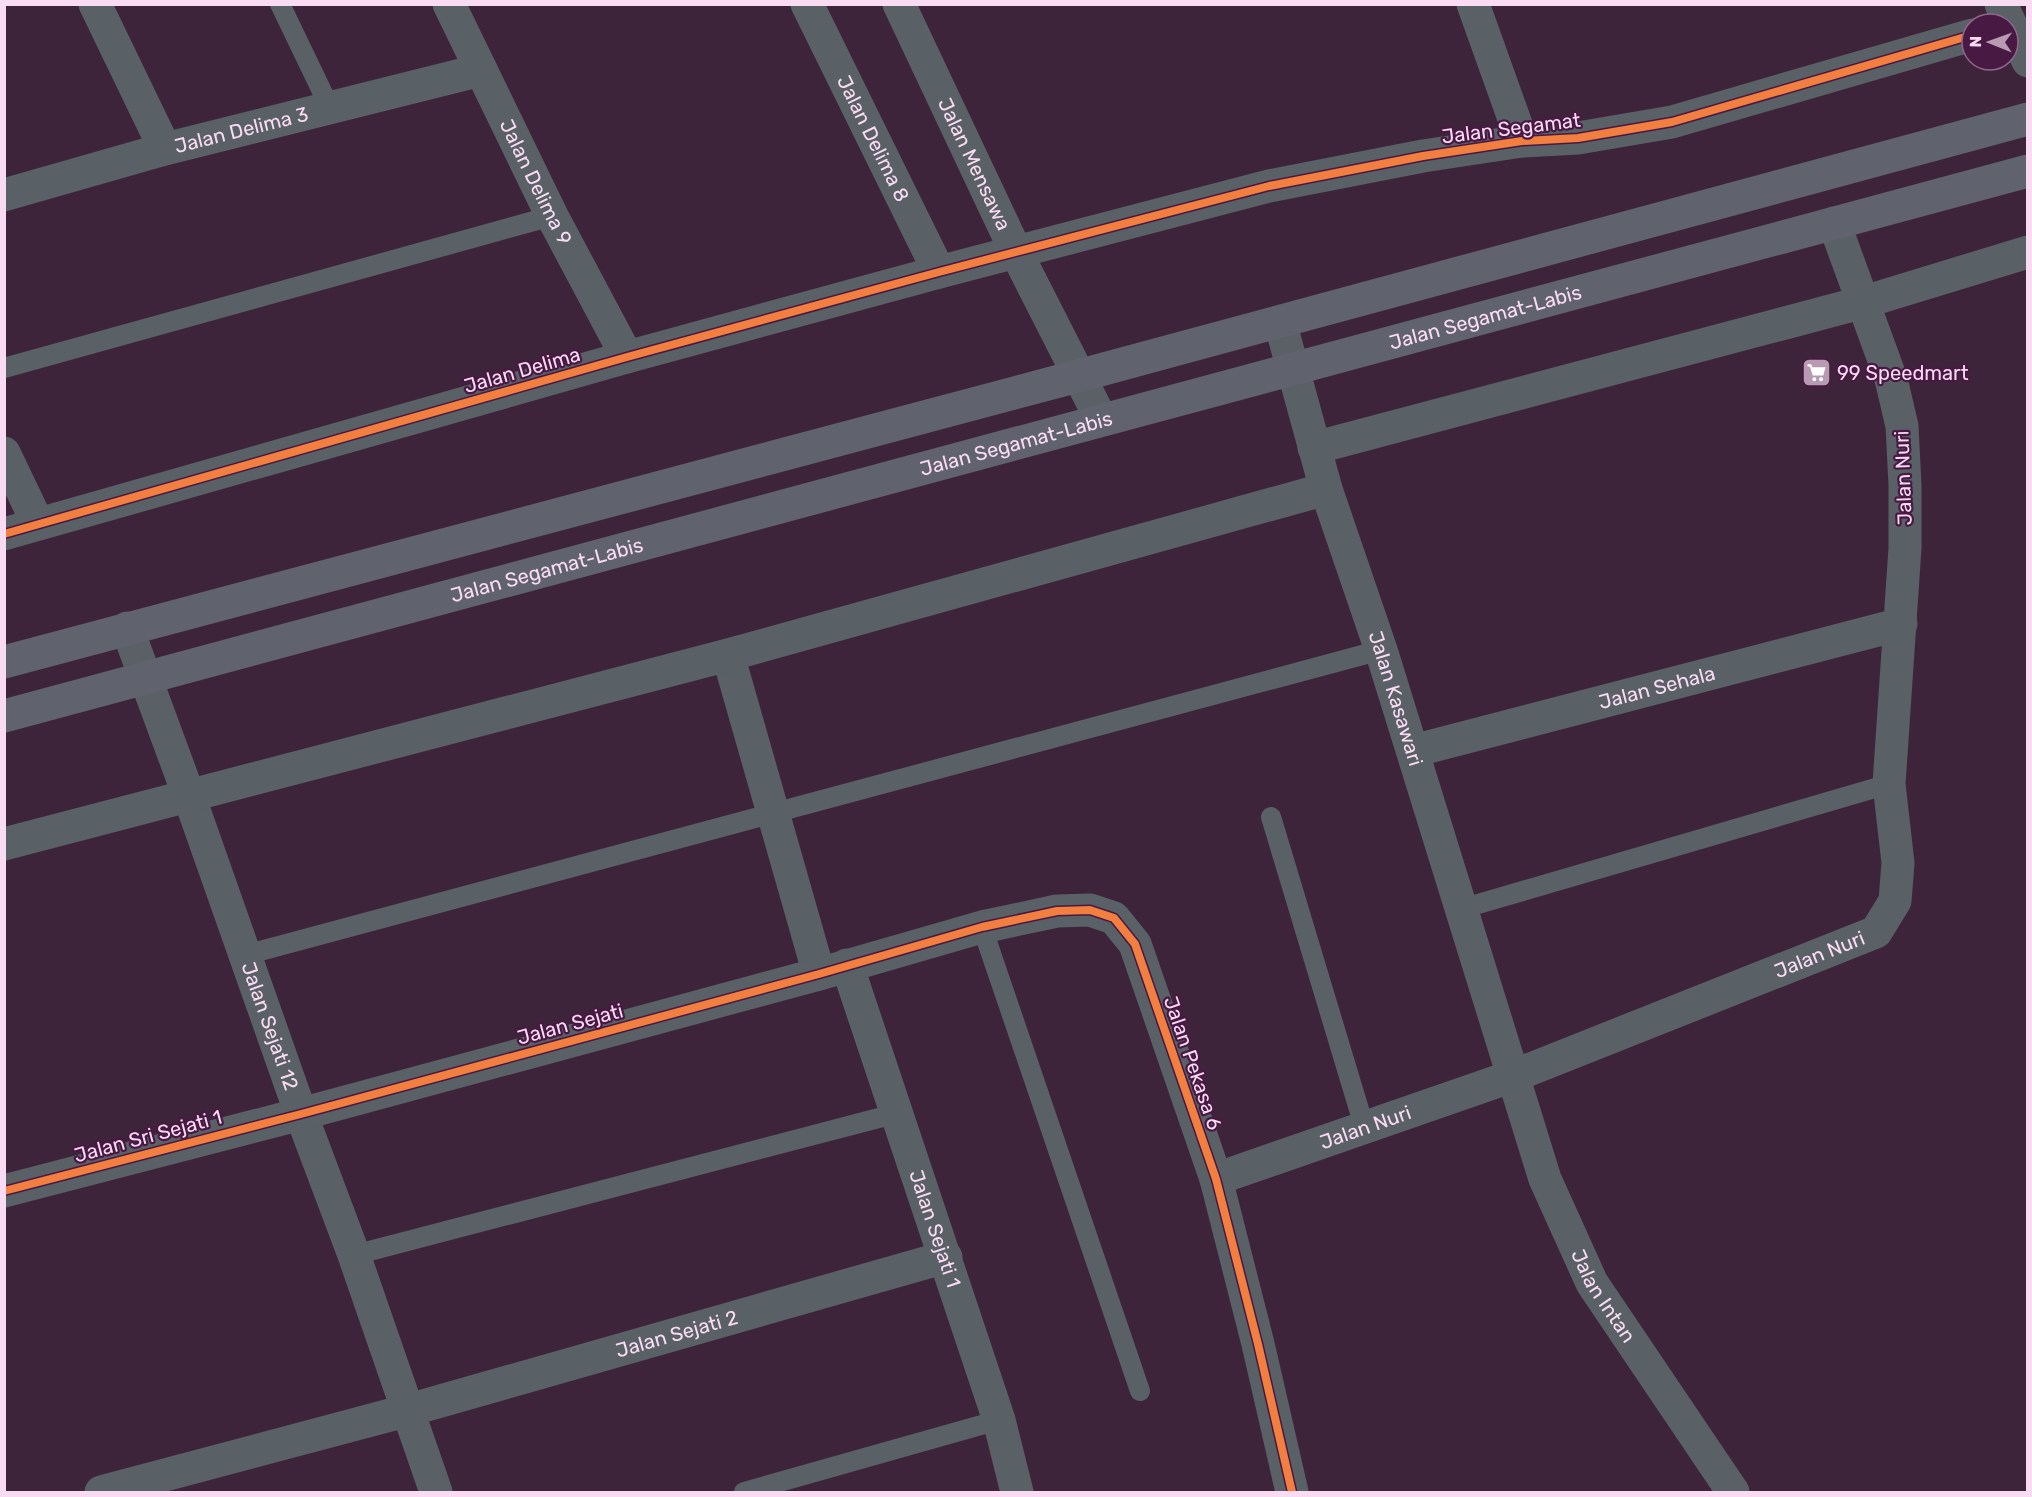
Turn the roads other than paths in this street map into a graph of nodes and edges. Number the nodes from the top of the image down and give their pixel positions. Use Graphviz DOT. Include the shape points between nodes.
graph roads {
  1 [pos="95,4"];
  2 [pos="280,4"];
  3 [pos="449,4"];
  4 [pos="807,4"];
  5 [pos="899,4"];
  6 [pos="1473,4"];
  7 [pos="1960,38"];
  8 [pos="2020,40"];
  9 [pos="2028,61"];
  10 [pos="481,70"];
  11 [pos="330,108"];
  12 [pos="2028,119"];
  13 [pos="1522,141"];
  14 [pos="165,149"];
  15 [pos="2028,171"];
  16 [pos="4,195"];
  17 [pos="552,216"];
  18 [pos="1834,223"];
  19 [pos="1016,252"];
  20 [pos="2028,252"];
  21 [pos="939,272"];
  22 [pos="1864,302"];
  23 [pos="1280,322"];
  24 [pos="627,357"];
  25 [pos="4,368"];
  26 [pos="1293,368"];
  27 [pos="1078,376"];
  28 [pos="1101,419"];
  29 [pos="1314,448"];
  30 [pos="4,453"];
  31 [pos="1326,489"];
  32 [pos="38,524"];
  33 [pos="4,534"];
  34 [pos="1901,624"];
  35 [pos="127,628"];
  36 [pos="1381,650"];
  37 [pos="728,655"];
  38 [pos="4,662"];
  39 [pos="144,678"];
  40 [pos="4,716"];
  41 [pos="1413,751"];
  42 [pos="1889,784"];
  43 [pos="189,796"];
  44 [pos="774,814"];
  45 [pos="1271,817"];
  46 [pos="4,844"];
  47 [pos="1461,909"];
  48 [pos="982,927"];
  49 [pos="245,955"];
  50 [pos="833,969"];
  51 [pos="1513,1076"];
  52 [pos="898,1113"];
  53 [pos="301,1114"];
  54 [pos="1364,1126"];
  55 [pos="1216,1179"];
  56 [pos="4,1191"];
  57 [pos="354,1255"];
  58 [pos="946,1257"];
  59 [pos="1140,1391"];
  60 [pos="409,1410"];
  61 [pos="999,1420"];
  62 [pos="101,1492"];
  63 [pos="436,1492"];
  64 [pos="744,1492"];
  65 [pos="1017,1492"];
  66 [pos="1292,1492"];
  67 [pos="1733,1492"];
  1 -- 14 [label="street"];
  2 -- 11 [label="lane"];
  3 -- 10 [label="street, Jalan Delima 9"];
  4 -- 21 [label="street, Jalan Delima 8"];
  5 -- 19 [label="street, Jalan Mensawa"];
  6 -- 13 [label="street"];
  7 -- 13 [label="street, Jalan Segamat" via="1672,122 1578,138"];
  8 -- 9 [label="street"];
  10 -- 11 [label="street, Jalan Delima 3"];
  10 -- 17 [label="street, Jalan Delima 9"];
  11 -- 14 [label="street, Jalan Delima 3"];
  12 -- 23 [label="highway"];
  13 -- 19 [label="street, Jalan Segamat" via="1269,186"];
  14 -- 16 [label="street, Jalan Delima 3"];
  15 -- 18 [label="highway, Jalan Segamat-Labis"];
  17 -- 24 [label="street, Jalan Delima 9"];
  17 -- 25 [label="lane"];
  18 -- 22 [label="street, Jalan Nuri"];
  18 -- 26 [label="highway, Jalan Segamat-Labis"];
  19 -- 21 [label="street, Jalan Delima"];
  19 -- 27 [label="street, Jalan Mensawa"];
  20 -- 22 [label="street"];
  21 -- 24 [label="street, Jalan Delima"];
  22 -- 29 [label="street"];
  22 -- 34 [label="street, Jalan Nuri" via="1891,379 1902,426 1905,548"];
  23 -- 26 [label="street, Jalan Kasawari"];
  23 -- 27 [label="highway"];
  24 -- 32 [label="street, Jalan Delima"];
  26 -- 28 [label="highway, Jalan Segamat-Labis"];
  26 -- 29 [label="street, Jalan Kasawari"];
  27 -- 28 [label="street, Jalan Mensawa"];
  27 -- 35 [label="highway"];
  28 -- 39 [label="highway, Jalan Segamat-Labis"];
  29 -- 31 [label="street, Jalan Kasawari"];
  30 -- 32 [label="street"];
  31 -- 36 [label="street, Jalan Kasawari"];
  31 -- 37 [label="street"];
  32 -- 33 [label="street, Jalan Delima"];
  34 -- 41 [label="street, Jalan Sehala"];
  34 -- 42 [label="street, Jalan Nuri"];
  35 -- 38 [label="highway"];
  35 -- 39 [label="street, Jalan Sejati 12"];
  36 -- 41 [label="street, Jalan Kasawari"];
  36 -- 44 [label="lane"];
  37 -- 43 [label="street"];
  37 -- 44 [label="street, Jalan Sejati 1"];
  39 -- 40 [label="highway, Jalan Segamat-Labis"];
  39 -- 43 [label="street, Jalan Sejati 12"];
  41 -- 47 [label="street, Jalan Kasawari"];
  42 -- 47 [label="lane"];
  42 -- 51 [label="street, Jalan Nuri" via="1898,863 1895,901 1876,932"];
  43 -- 46 [label="street"];
  43 -- 49 [label="street, Jalan Sejati 12"];
  44 -- 49 [label="lane"];
  44 -- 50 [label="street, Jalan Sejati 1"];
  45 -- 54 [label="lane"];
  47 -- 51 [label="street, Jalan Kasawari"];
  48 -- 50 [label="street, Jalan Pekasa 6"];
  48 -- 55 [label="street, Jalan Pekasa 6" via="1057,911 1090,910 1114,918 1135,944"];
  48 -- 59 [label="lane"];
  49 -- 53 [label="street, Jalan Sejati 12"];
  50 -- 52 [label="street, Jalan Sejati 1"];
  50 -- 53 [label="street, Jalan Sejati"];
  51 -- 54 [label="street, Jalan Nuri"];
  51 -- 67 [label="street, Jalan Intan" via="1545,1179 1592,1283"];
  52 -- 57 [label="lane"];
  52 -- 58 [label="street, Jalan Sejati 1"];
  53 -- 56 [label="street, Jalan Sri Sejati 1"];
  53 -- 57 [label="street, Jalan Sejati 12"];
  54 -- 55 [label="street, Jalan Nuri"];
  55 -- 66 [label="street, Jalan Pekasa 6"];
  57 -- 60 [label="street, Jalan Sejati 12"];
  58 -- 60 [label="street, Jalan Sejati 2"];
  58 -- 61 [label="street, Jalan Sejati 1"];
  60 -- 62 [label="street, Jalan Sejati 2"];
  60 -- 63 [label="street, Jalan Sejati 12"];
  61 -- 64 [label="lane"];
  61 -- 65 [label="street, Jalan Sejati 1"];
}
